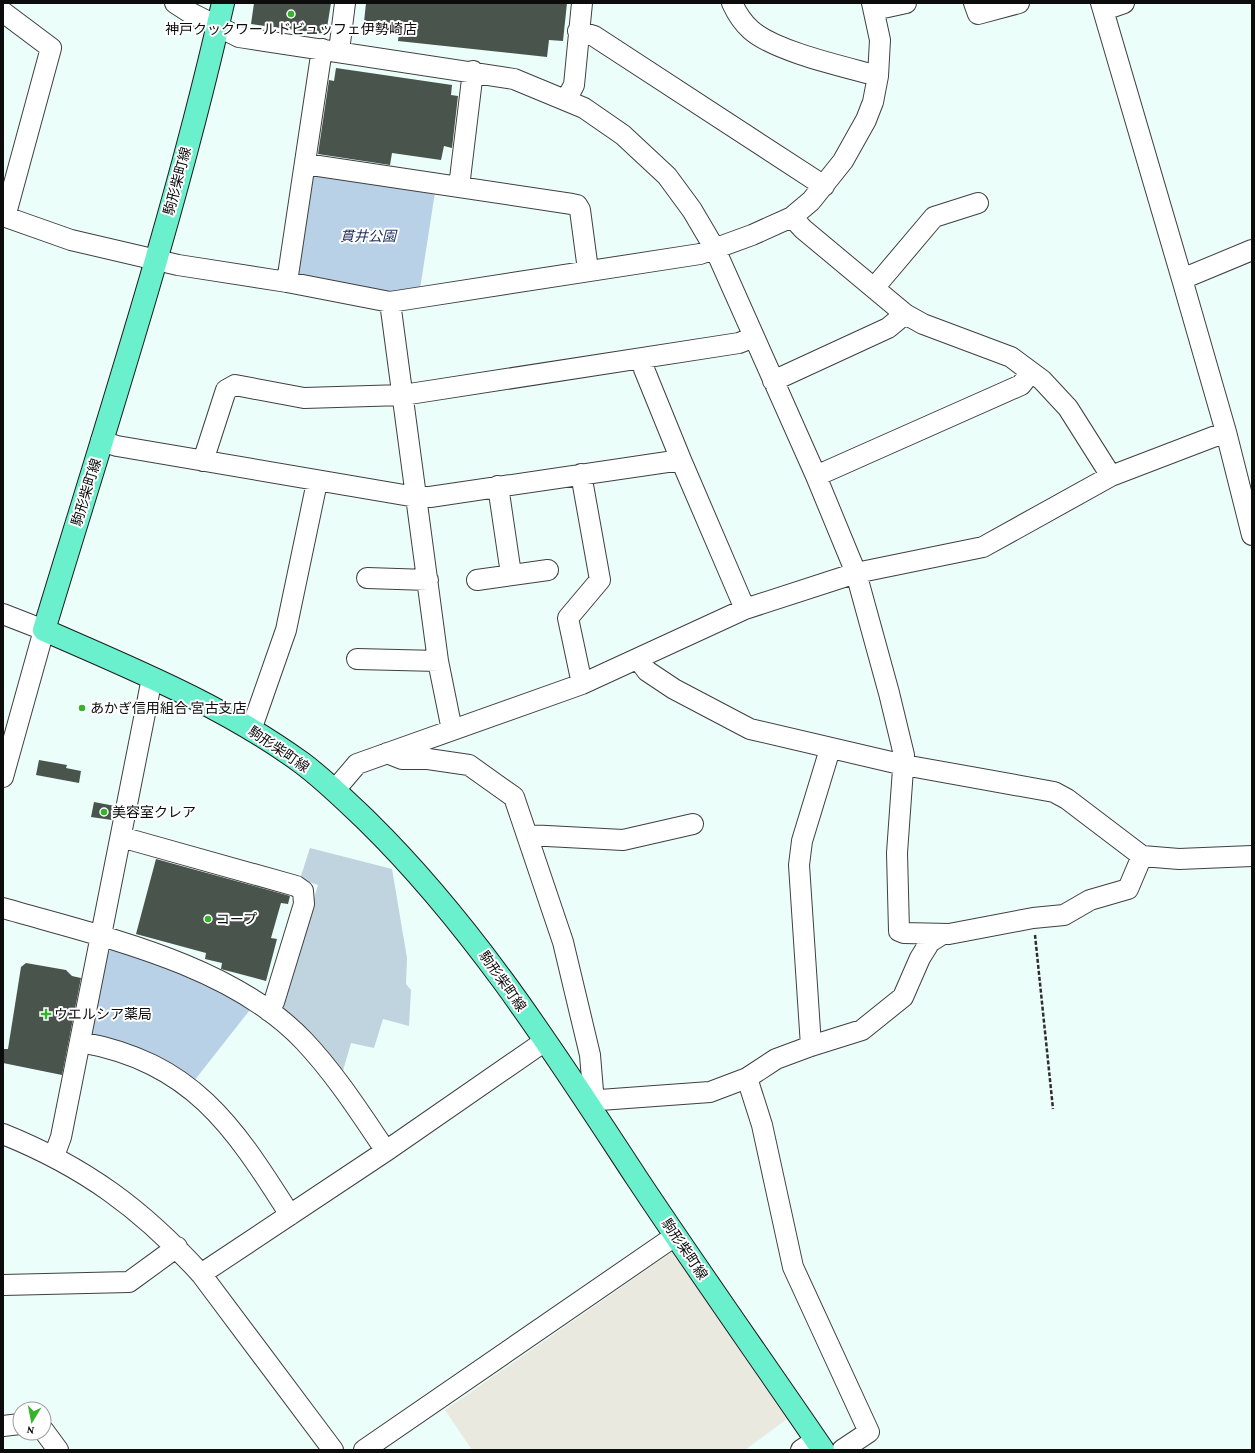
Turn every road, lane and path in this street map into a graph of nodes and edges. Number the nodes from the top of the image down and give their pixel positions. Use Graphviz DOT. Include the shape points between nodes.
graph roads {
  1 [pos="175,3"];
  2 [pos="223,3"];
  3 [pos="345,3"];
  4 [pos="582,3"];
  5 [pos="732,3"];
  6 [pos="906,3"];
  7 [pos="974,3"];
  8 [pos="1019,3"];
  9 [pos="1124,3"];
  10 [pos="1103,6"];
  11 [pos="873,7"];
  12 [pos="3,12"];
  13 [pos="218,26"];
  14 [pos="578,31"];
  15 [pos="330,50"];
  16 [pos="473,72"];
  17 [pos="878,76"];
  18 [pos="566,100"];
  19 [pos="305,164"];
  20 [pos="824,186"];
  21 [pos="459,187"];
  22 [pos="978,203"];
  23 [pos="4,216"];
  24 [pos="792,217"];
  25 [pos="715,249"];
  26 [pos="1252,250"];
  27 [pos="155,260"];
  28 [pos="588,270"];
  29 [pos="1182,279"];
  30 [pos="287,282"];
  31 [pos="874,288"];
  32 [pos="390,302"];
  33 [pos="905,314"];
  34 [pos="754,337"];
  35 [pos="642,359"];
  36 [pos="1031,372"];
  37 [pos="773,381"];
  38 [pos="403,395"];
  39 [pos="1226,432"];
  40 [pos="101,441"];
  41 [pos="681,460"];
  42 [pos="203,461"];
  43 [pos="581,474"];
  44 [pos="816,476"];
  45 [pos="1111,476"];
  46 [pos="317,482"];
  47 [pos="498,486"];
  48 [pos="416,497"];
  49 [pos="1252,534"];
  50 [pos="548,570"];
  51 [pos="512,574"];
  52 [pos="856,574"];
  53 [pos="367,578"];
  54 [pos="428,580"];
  55 [pos="477,580"];
  56 [pos="745,609"];
  57 [pos="3,614"];
  58 [pos="44,630"];
  59 [pos="357,659"];
  60 [pos="638,659"];
  61 [pos="438,661"];
  62 [pos="152,678"];
  63 [pos="582,684"];
  64 [pos="251,730"];
  65 [pos="452,730"];
  66 [pos="830,749"];
  67 [pos="386,753"];
  68 [pos="904,765"];
  69 [pos="3,777"];
  70 [pos="334,791"];
  71 [pos="693,824"];
  72 [pos="528,835"];
  73 [pos="121,837"];
  74 [pos="1142,856"];
  75 [pos="1252,856"];
  76 [pos="3,908"];
  77 [pos="1033,918"];
  78 [pos="941,936"];
  79 [pos="101,937"];
  80 [pos="269,1011"];
  81 [pos="545,1041"];
  82 [pos="80,1042"];
  83 [pos="811,1046"];
  84 [pos="747,1078"];
  85 [pos="586,1101"];
  86 [pos="1053,1109"];
  87 [pos="3,1134"];
  88 [pos="386,1151"];
  89 [pos="54,1156"];
  90 [pos="290,1214"];
  91 [pos="675,1236"];
  92 [pos="177,1247"];
  93 [pos="202,1274"];
  94 [pos="3,1285"];
  95 [pos="51,1441"];
  96 [pos="813,1447"];
  97 [pos="58,1450"];
  98 [pos="332,1450"];
  99 [pos="364,1450"];
  100 [pos="842,1450"];
  1 -- 13 [label="street"];
  2 -- 13 [label="main road, 駒形柴町線"];
  3 -- 15 [label="street"];
  4 -- 14 [label="street"];
  5 -- 17 [label="street" via="738,16 752,31 771,41 790,50"];
  6 -- 11 [label="street"];
  7 -- 8 [label="street" via="978,14"];
  9 -- 10 [label="street"];
  10 -- 29 [label="street"];
  11 -- 17 [label="street" via="880,40"];
  12 -- 23 [label="street" via="51,48"];
  13 -- 15 [label="street" via="239,37"];
  13 -- 27 [label="main road, 駒形柴町線"];
  14 -- 18 [label="street" via="574,85"];
  14 -- 20 [label="street" via="594,36"];
  15 -- 16 [label="street"];
  15 -- 19 [label="street"];
  16 -- 18 [label="street" via="514,79"];
  16 -- 21 [label="street"];
  17 -- 20 [label="street" via="872,102 858,135"];
  18 -- 25 [label="street" via="584,108 617,130 653,161 688,204"];
  19 -- 21 [label="street"];
  19 -- 30 [label="street"];
  20 -- 24 [label="street"];
  21 -- 28 [label="street" via="577,205 580,210"];
  22 -- 31 [label="street" via="934,217"];
  23 -- 27 [label="street" via="71,240"];
  24 -- 25 [label="street"];
  24 -- 31 [label="street"];
  25 -- 28 [label="street" via="700,254"];
  25 -- 34 [label="street"];
  26 -- 29 [label="street"];
  27 -- 30 [label="street"];
  27 -- 40 [label="main road, 駒形柴町線"];
  28 -- 32 [label="street"];
  29 -- 39 [label="street"];
  30 -- 32 [label="street"];
  31 -- 33 [label="street"];
  32 -- 38 [label="street"];
  33 -- 36 [label="street" via="923,324 1011,357"];
  33 -- 37 [label="street" via="888,328"];
  34 -- 35 [label="street" via="738,343"];
  34 -- 37 [label="street"];
  35 -- 38 [label="street"];
  35 -- 41 [label="street"];
  36 -- 44 [label="street" via="1020,385"];
  36 -- 45 [label="street" via="1054,390 1068,408"];
  37 -- 44 [label="street"];
  38 -- 42 [label="street" via="304,398 235,385 226,390"];
  38 -- 48 [label="street"];
  39 -- 45 [label="street"];
  39 -- 49 [label="street"];
  40 -- 42 [label="street"];
  40 -- 58 [label="main road, 駒形柴町線"];
  41 -- 43 [label="street"];
  41 -- 56 [label="street"];
  42 -- 46 [label="street"];
  43 -- 47 [label="street"];
  43 -- 63 [label="street" via="600,580 568,618"];
  44 -- 52 [label="street"];
  45 -- 52 [label="street" via="983,547"];
  46 -- 48 [label="street"];
  46 -- 64 [label="street" via="286,630"];
  47 -- 48 [label="street"];
  47 -- 51 [label="street"];
  48 -- 54 [label="street"];
  50 -- 51 [label="street"];
  51 -- 55 [label="street"];
  52 -- 56 [label="street"];
  52 -- 68 [label="street" via="890,693"];
  53 -- 54 [label="street"];
  54 -- 61 [label="street"];
  56 -- 60 [label="street"];
  57 -- 58 [label="street"];
  58 -- 62 [label="main road, 駒形柴町線"];
  58 -- 69 [label="street"];
  59 -- 61 [label="street"];
  60 -- 63 [label="street"];
  60 -- 66 [label="street" via="647,671 674,689 750,729"];
  61 -- 65 [label="street"];
  62 -- 64 [label="main road, 駒形柴町線" via="227,715"];
  62 -- 73 [label="street"];
  63 -- 65 [label="street"];
  64 -- 70 [label="main road, 駒形柴町線" via="303,764"];
  65 -- 67 [label="street"];
  66 -- 68 [label="street"];
  66 -- 83 [label="street" via="802,841 799,865"];
  67 -- 70 [label="street" via="357,764"];
  67 -- 72 [label="street" via="402,758 428,759 469,766 514,797"];
  68 -- 74 [label="street" via="1054,792"];
  68 -- 78 [label="street" via="897,853 899,931"];
  70 -- 81 [label="main road, 駒形柴町線" via="387,841 453,914"];
  71 -- 72 [label="street" via="623,840"];
  72 -- 85 [label="street" via="563,942 590,1055 593,1091"];
  73 -- 79 [label="street"];
  73 -- 80 [label="street" via="296,886 303,891 304,904"];
  74 -- 75 [label="street" via="1178,859"];
  74 -- 77 [label="street" via="1128,889 1090,900 1064,915"];
  76 -- 79 [label="street"];
  77 -- 78 [label="street"];
  77 -- 86 [label="path"];
  78 -- 83 [label="street" via="930,942 920,958 903,997 862,1030"];
  79 -- 80 [label="street" via="214,977"];
  79 -- 82 [label="street"];
  80 -- 88 [label="street" via="304,1041 334,1076"];
  81 -- 85 [label="main road, 駒形柴町線"];
  81 -- 88 [label="street"];
  82 -- 89 [label="street" via="61,1137"];
  82 -- 90 [label="street" via="152,1063 185,1084 229,1126"];
  83 -- 84 [label="street" via="776,1059"];
  84 -- 85 [label="street" via="710,1092"];
  84 -- 100 [label="street" via="762,1125 793,1267 869,1432"];
  85 -- 91 [label="main road, 駒形柴町線"];
  87 -- 89 [label="street"];
  88 -- 90 [label="street"];
  89 -- 92 [label="street" via="124,1200"];
  90 -- 93 [label="street"];
  91 -- 96 [label="main road, 駒形柴町線"];
  91 -- 99 [label="street"];
  92 -- 93 [label="street"];
  92 -- 94 [label="street" via="129,1282"];
  93 -- 98 [label="street"];
  95 -- 97 [label="street"];
}
